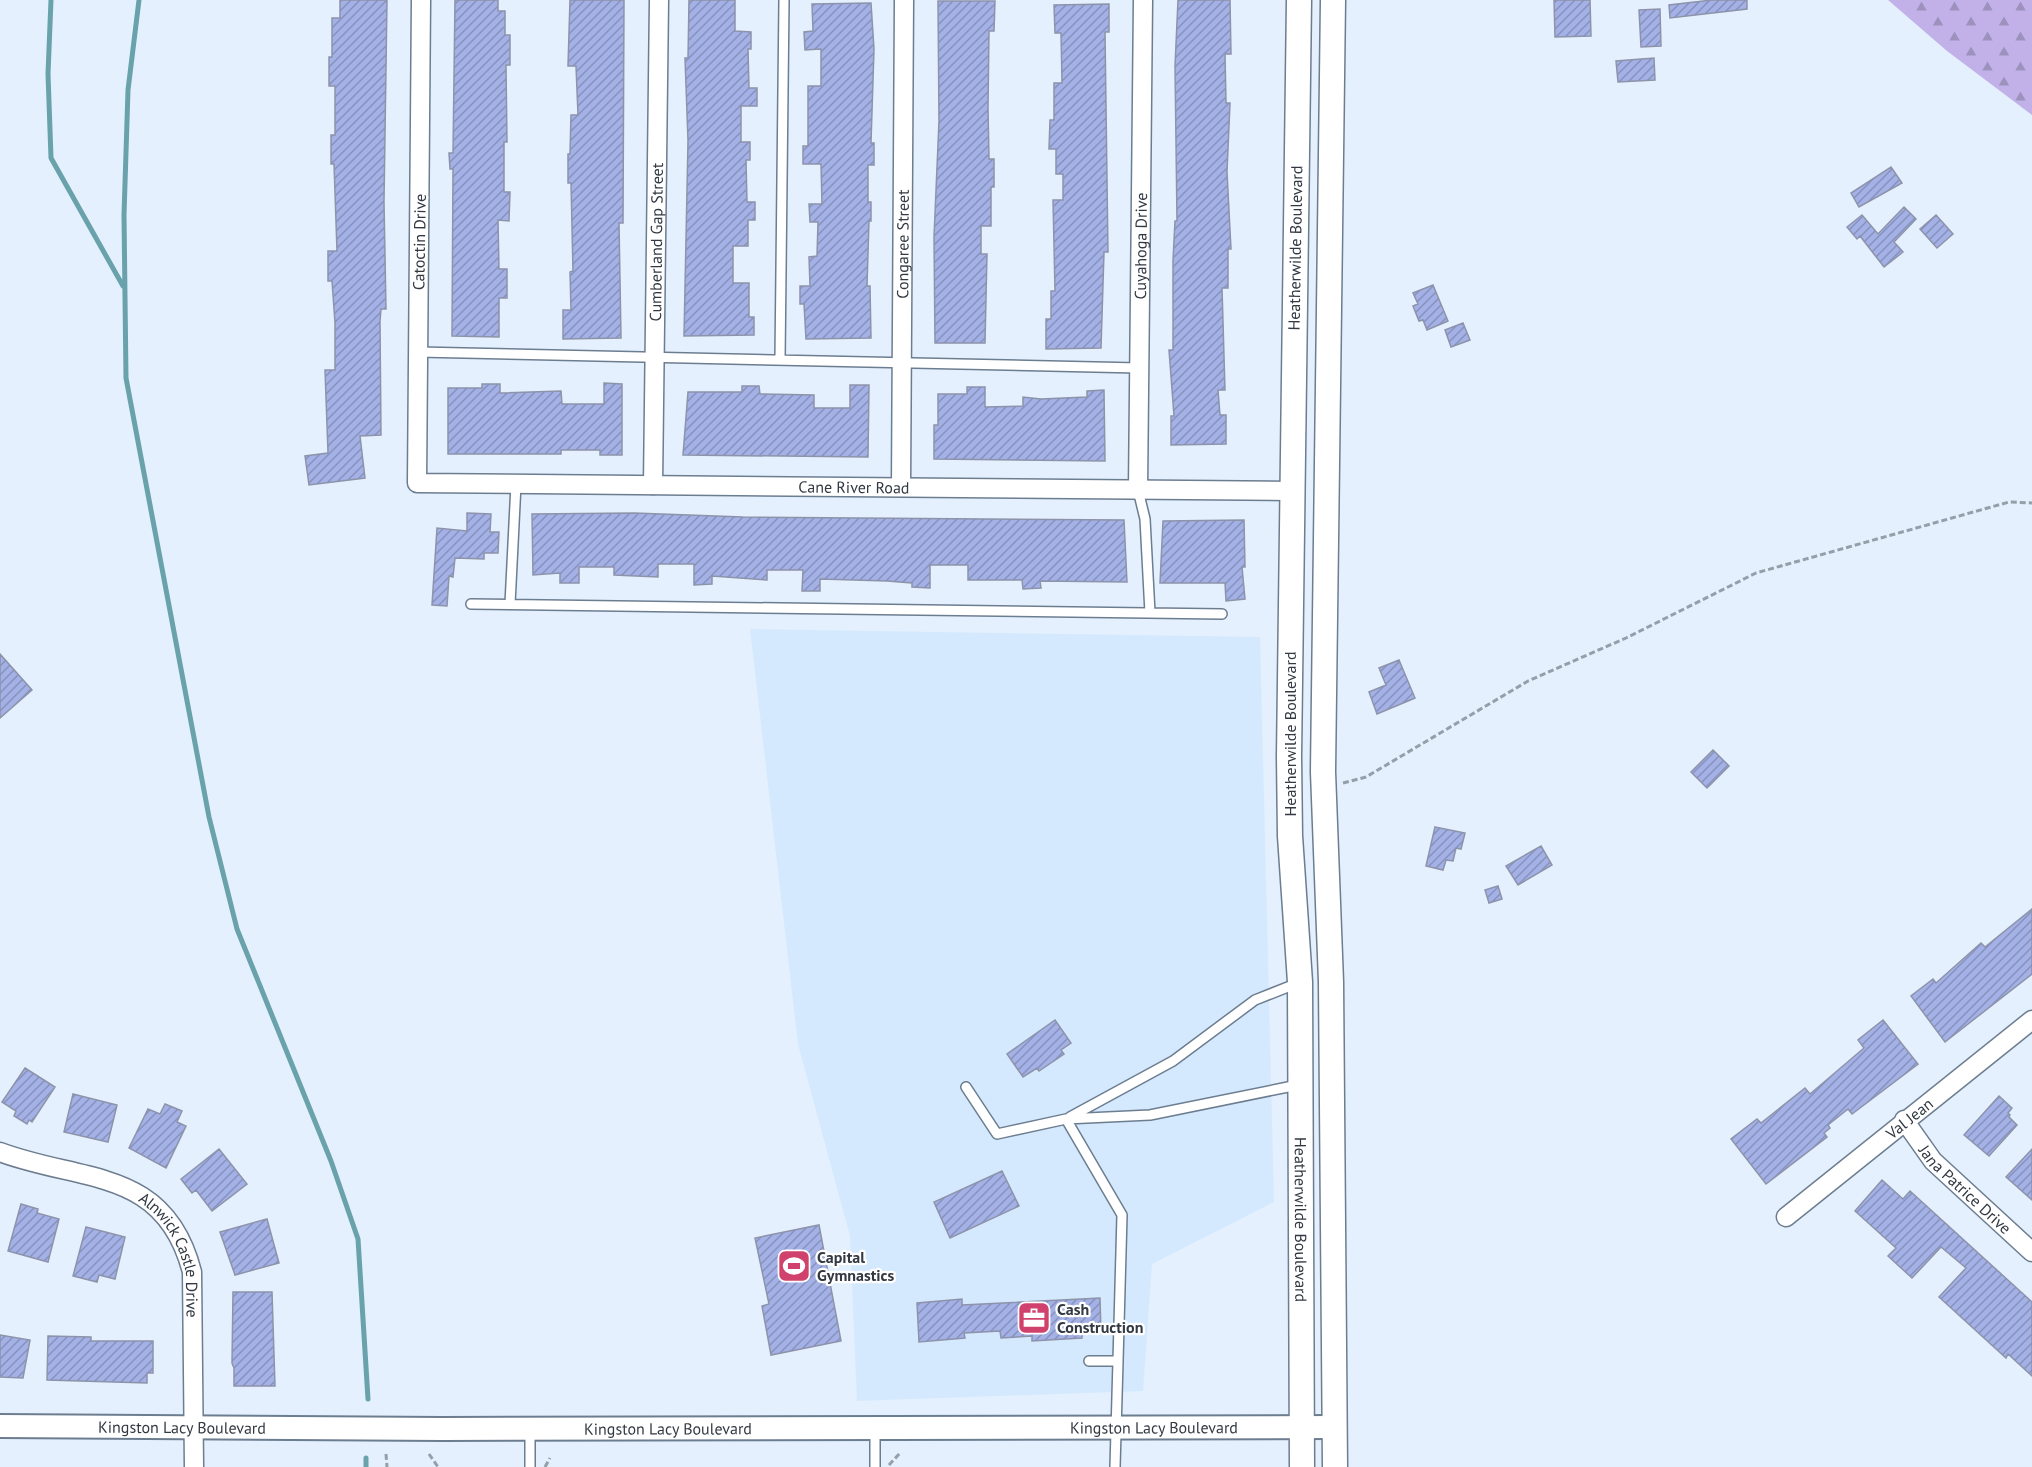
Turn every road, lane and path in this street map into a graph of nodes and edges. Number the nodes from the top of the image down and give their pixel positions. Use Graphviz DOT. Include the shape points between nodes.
graph roads {
  1 [pos="421,0"];
  2 [pos="659,0"];
  3 [pos="784,0"];
  4 [pos="904,0"];
  5 [pos="1143,0"];
  6 [pos="1299,0"];
  7 [pos="1333,0"];
  8 [pos="418,352"];
  9 [pos="654,357"];
  10 [pos="780,360"];
  11 [pos="902,363"];
  12 [pos="1139,368"];
  13 [pos="417,483"];
  14 [pos="516,484"];
  15 [pos="653,485"];
  16 [pos="901,488"];
  17 [pos="1138,490"];
  18 [pos="1291,491"];
  19 [pos="2032,503"];
  20 [pos="471,603"];
  21 [pos="510,604"];
  22 [pos="1150,613"];
  23 [pos="1222,614"];
  24 [pos="1323,788"];
  25 [pos="1300,982"];
  26 [pos="1331,982"];
  27 [pos="2032,1020"];
  28 [pos="1301,1085"];
  29 [pos="966,1087"];
  30 [pos="1066,1119"];
  31 [pos="1904,1120"];
  32 [pos="0,1152"];
  33 [pos="1786,1217"];
  34 [pos="2032,1252"];
  35 [pos="1118,1360"];
  36 [pos="1089,1361"];
  37 [pos="0,1426"];
  38 [pos="1303,1427"];
  39 [pos="1335,1427"];
  40 [pos="194,1428"];
  41 [pos="875,1428"];
  42 [pos="1115,1428"];
  43 [pos="530,1429"];
  44 [pos="900,1453"];
  45 [pos="386,1454"];
  46 [pos="429,1454"];
  47 [pos="550,1458"];
  48 [pos="194,1467"];
  49 [pos="387,1467"];
  50 [pos="438,1467"];
  51 [pos="530,1467"];
  52 [pos="545,1467"];
  53 [pos="875,1467"];
  54 [pos="889,1467"];
  55 [pos="1115,1467"];
  56 [pos="1302,1467"];
  57 [pos="1335,1467"];
  1 -- 8 [label="street, Catoctin Drive"];
  2 -- 9 [label="street, Cumberland Gap Street"];
  3 -- 10 [label="lane"];
  4 -- 11 [label="street, Congaree Street"];
  5 -- 12 [label="street, Cuyahoga Drive"];
  6 -- 18 [label="main road, Heatherwilde Boulevard"];
  7 -- 24 [label="main road, Heatherwilde Boulevard"];
  8 -- 9 [label="lane"];
  8 -- 13 [label="street, Catoctin Drive"];
  9 -- 10 [label="lane"];
  9 -- 15 [label="street, Cumberland Gap Street"];
  10 -- 11 [label="lane"];
  11 -- 12 [label="lane"];
  11 -- 16 [label="street, Congaree Street"];
  12 -- 17 [label="street, Cuyahoga Drive"];
  13 -- 14 [label="street, Cane River Road"];
  14 -- 15 [label="street, Cane River Road"];
  14 -- 21 [label="lane"];
  15 -- 16 [label="street, Cane River Road"];
  16 -- 17 [label="street, Cane River Road"];
  17 -- 18 [label="street, Cane River Road"];
  17 -- 22 [label="lane" via="1145,519"];
  18 -- 25 [label="main road, Heatherwilde Boulevard" via="1288,757"];
  19 -- 24 [label="path" via="2009,502 1756,573 1626,638 1528,681 1366,777"];
  20 -- 21 [label="lane"];
  21 -- 22 [label="lane"];
  22 -- 23 [label="lane"];
  24 -- 26 [label="main road, Heatherwilde Boulevard"];
  25 -- 26 [label="main road"];
  25 -- 28 [label="main road, Heatherwilde Boulevard"];
  25 -- 30 [label="lane" via="1255,1000 1173,1060"];
  26 -- 39 [label="main road, Heatherwilde Boulevard"];
  27 -- 31 [label="street, Val Jean"];
  28 -- 30 [label="lane" via="1150,1115"];
  28 -- 38 [label="main road, Heatherwilde Boulevard"];
  29 -- 30 [label="lane" via="997,1134"];
  30 -- 35 [label="lane" via="1122,1215"];
  31 -- 33 [label="street, Val Jean"];
  31 -- 34 [label="street, Jana Patrice Drive" via="1933,1161"];
  32 -- 40 [label="street, Alnwick Castle Drive" via="127,1188 168,1218 192,1272"];
  35 -- 36 [label="lane"];
  35 -- 42 [label="lane"];
  37 -- 40 [label="street, Kingston Lacy Boulevard"];
  38 -- 39 [label="street, Kingston Lacy Boulevard"];
  38 -- 42 [label="street, Kingston Lacy Boulevard"];
  38 -- 56 [label="main road, Heatherwilde Boulevard"];
  39 -- 57 [label="main road, Heatherwilde Boulevard"];
  40 -- 43 [label="street, Kingston Lacy Boulevard"];
  40 -- 48 [label="street, Alnwick Castle Drive"];
  41 -- 42 [label="street, Kingston Lacy Boulevard"];
  41 -- 43 [label="street, Kingston Lacy Boulevard"];
  41 -- 53 [label="lane"];
  42 -- 55 [label="lane"];
  43 -- 51 [label="lane"];
  44 -- 54 [label="path"];
  45 -- 49 [label="path"];
  46 -- 50 [label="path"];
  47 -- 52 [label="path"];
}
